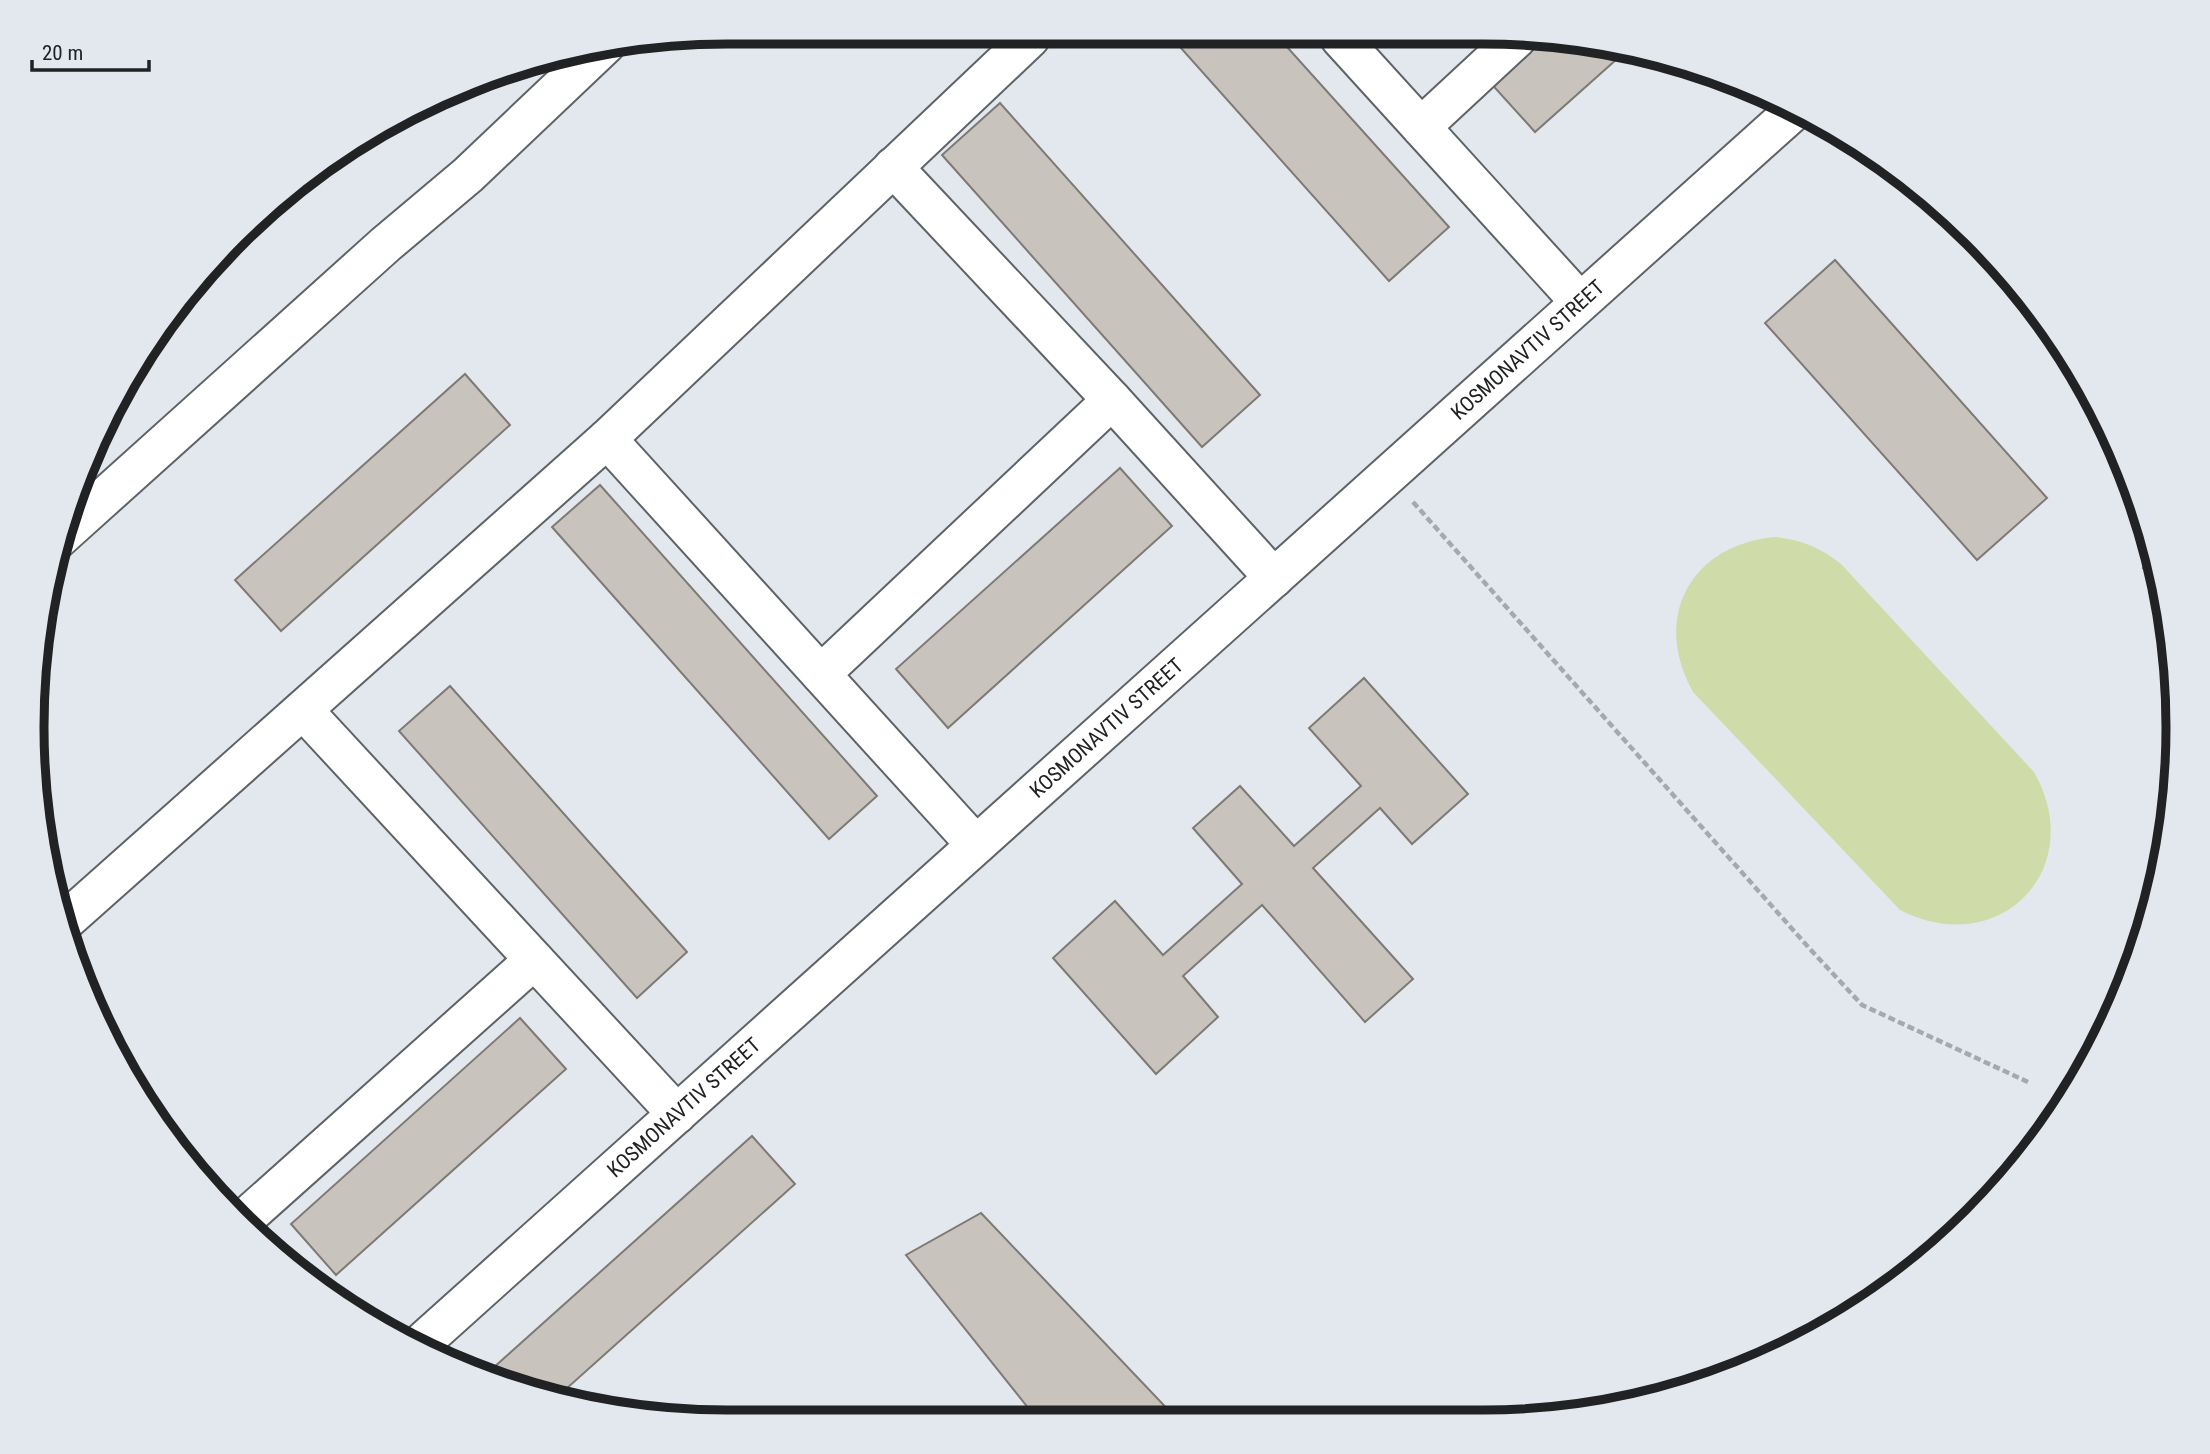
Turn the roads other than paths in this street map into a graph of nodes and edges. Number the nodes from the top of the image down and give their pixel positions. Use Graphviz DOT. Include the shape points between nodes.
graph roads {
  1 [pos="1023,44"];
  2 [pos="1346,44"];
  3 [pos="1509,45"];
  4 [pos="592,58"];
  5 [pos="1788,116"];
  6 [pos="1421,127"];
  7 [pos="893,167"];
  8 [pos="1580,302"];
  9 [pos="1112,400"];
  10 [pos="607,439"];
  11 [pos="75,524"];
  12 [pos="1274,578"];
  13 [pos="821,674"];
  14 [pos="303,710"];
  15 [pos="976,845"];
  16 [pos="71,916"];
  17 [pos="534,960"];
  18 [pos="677,1114"];
  19 [pos="249,1215"];
  20 [pos="425,1340"];
  1 -- 7 [label="street"];
  2 -- 6 [label="street"];
  3 -- 6 [label="street"];
  4 -- 11 [label="street" via="468,175"];
  5 -- 8 [label="street, KOSMONAVTIV STREET"];
  6 -- 8 [label="street"];
  7 -- 9 [label="street"];
  7 -- 10 [label="street"];
  8 -- 12 [label="street, KOSMONAVTIV STREET"];
  9 -- 12 [label="street"];
  9 -- 13 [label="street"];
  10 -- 13 [label="street"];
  10 -- 14 [label="street"];
  12 -- 15 [label="street, KOSMONAVTIV STREET"];
  13 -- 15 [label="street"];
  14 -- 16 [label="street"];
  14 -- 17 [label="street"];
  15 -- 18 [label="street, KOSMONAVTIV STREET"];
  17 -- 18 [label="street"];
  17 -- 19 [label="street"];
  18 -- 20 [label="street, KOSMONAVTIV STREET"];
}
